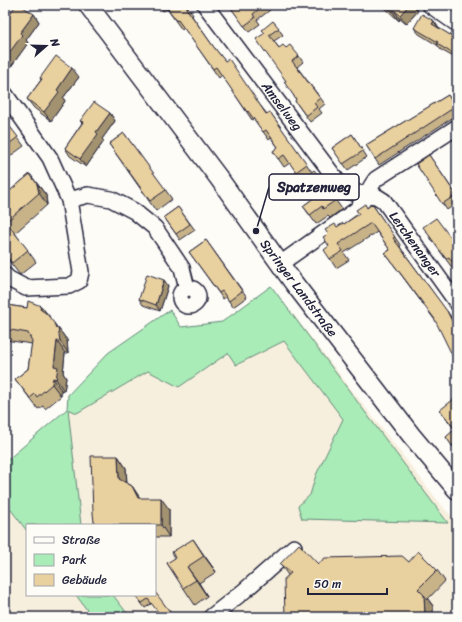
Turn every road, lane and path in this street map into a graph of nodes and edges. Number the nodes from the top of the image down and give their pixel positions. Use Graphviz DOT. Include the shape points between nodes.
graph roads {
  1 [pos="88,5"];
  2 [pos="205,5"];
  3 [pos="430,5"];
  4 [pos="457,24"];
  5 [pos="5,94"];
  6 [pos="457,127"];
  7 [pos="367,193"];
  8 [pos="69,200"];
  9 [pos="280,264"];
  10 [pos="5,275"];
  11 [pos="187,288"];
  12 [pos="457,303"];
  13 [pos="457,490"];
  14 [pos="294,547"];
  15 [pos="211,617"];
  1 -- 9 [label="main road, Springer Landstraße" via="218,177"];
  2 -- 7 [label="street, Amselweg" via="345,191"];
  3 -- 4 [label="street"];
  5 -- 8 [label="street" via="50,158"];
  6 -- 7 [label="street" via="376,179"];
  7 -- 9 [label="street" via="356,210"];
  7 -- 12 [label="street, Lerchenanger" via="384,201"];
  8 -- 10 [label="street" via="82,272 79,281 69,286 26,288"];
  8 -- 11 [label="street" via="88,195 111,199 134,211 155,228 182,268"];
  9 -- 13 [label="main road, Springer Landstraße"];
  14 -- 15 [label="street"];
}
